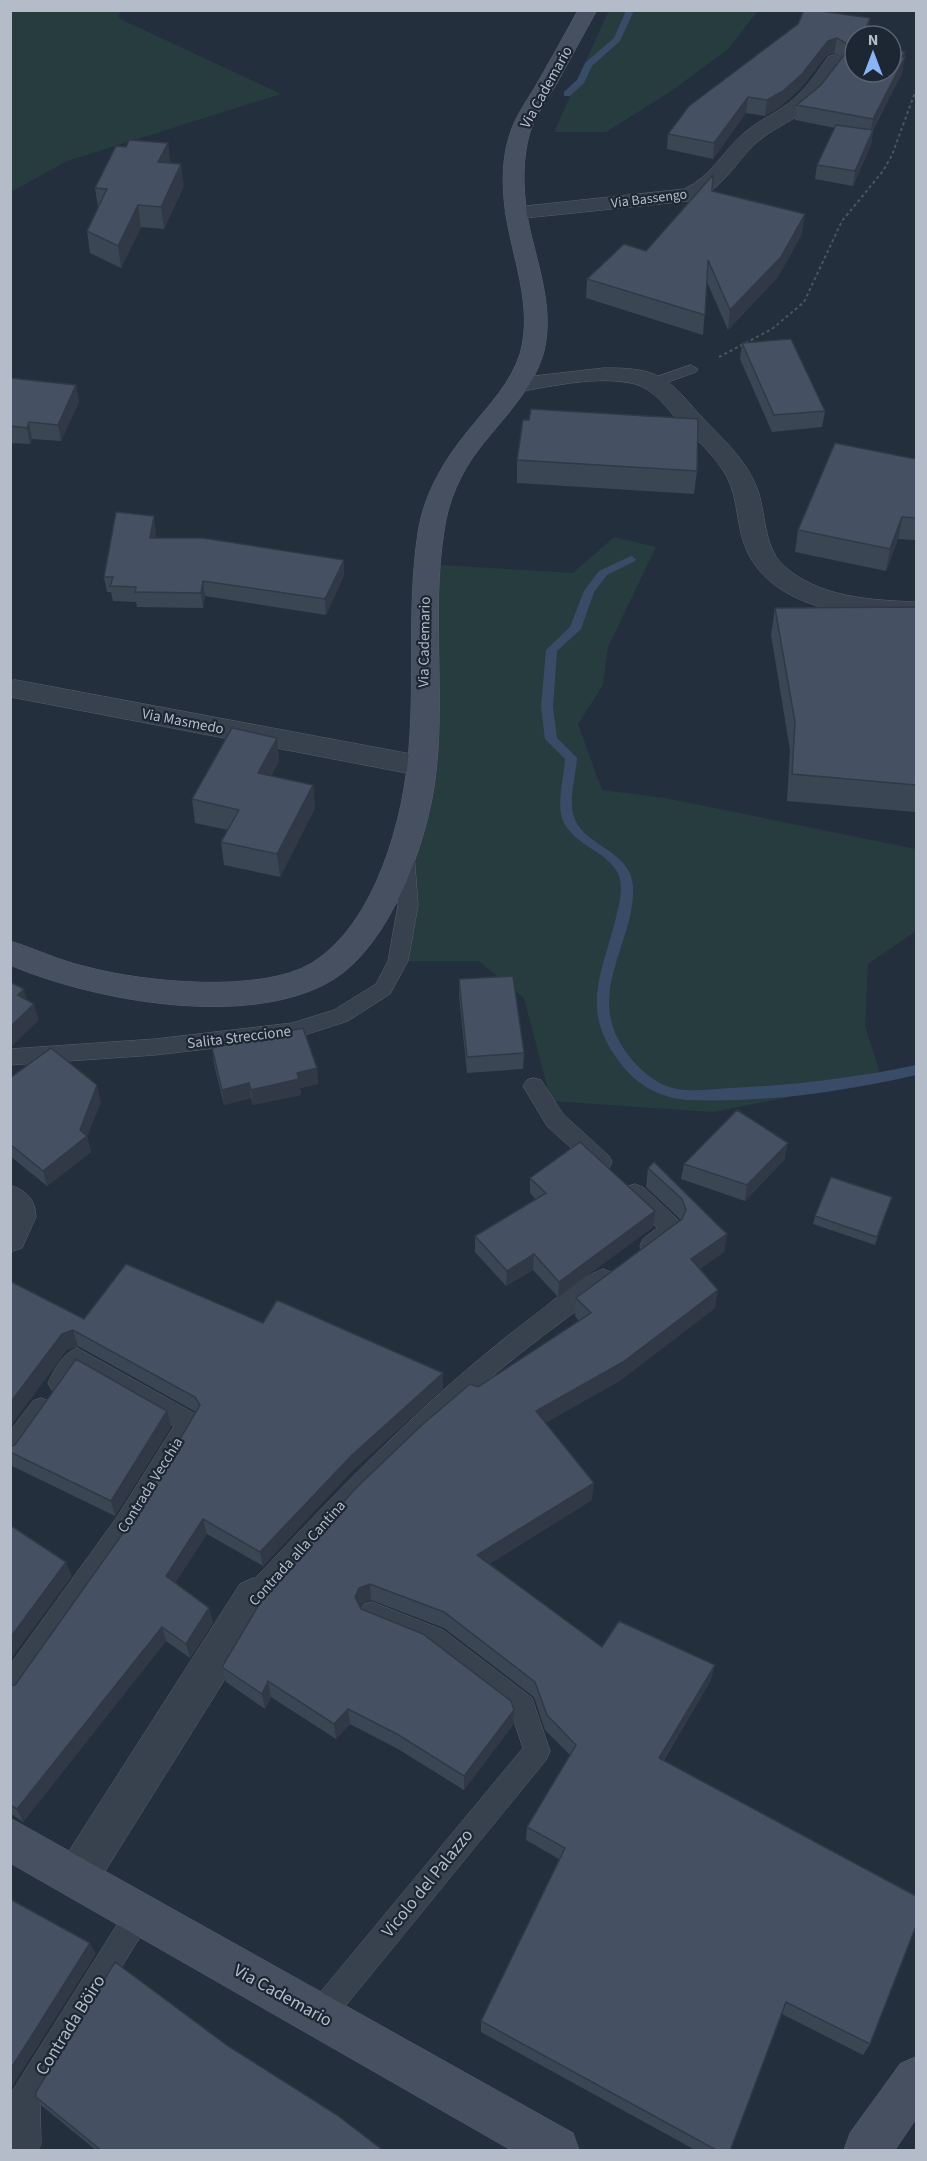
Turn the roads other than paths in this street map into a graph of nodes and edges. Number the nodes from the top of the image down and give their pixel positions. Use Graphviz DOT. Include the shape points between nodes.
graph roads {
  1 [pos="588,10"];
  2 [pos="835,61"];
  3 [pos="516,213"];
  4 [pos="691,369"];
  5 [pos="652,382"];
  6 [pos="517,385"];
  7 [pos="916,610"];
  8 [pos="15,689"];
  9 [pos="422,766"];
  10 [pos="404,847"];
  11 [pos="10,952"];
  12 [pos="10,1057"];
  13 [pos="534,1086"];
  14 [pos="10,1199"];
  15 [pos="10,1238"];
  16 [pos="10,1451"];
  17 [pos="254,1597"];
  18 [pos="372,1614"];
  19 [pos="10,1688"];
  20 [pos="10,1839"];
  21 [pos="77,1878"];
  22 [pos="140,1914"];
  23 [pos="319,2016"];
  24 [pos="916,2080"];
  25 [pos="28,2148"];
  26 [pos="556,2151"];
  27 [pos="867,2151"];
  1 -- 3 [label="street, Via Cademario" via="523,126 515,171"];
  2 -- 3 [label="street, Via Bassengo" via="814,92 753,135 719,177 701,190 688,195"];
  3 -- 6 [label="street, Via Cademario" via="538,316 530,357"];
  4 -- 5 [label="lane"];
  5 -- 6 [label="street" via="596,375"];
  5 -- 7 [label="street" via="725,454 744,487 761,554 780,577 822,597 856,606"];
  6 -- 9 [label="street, Via Cademario" via="468,447 438,502 431,526 426,564"];
  8 -- 9 [label="street, Via Masmedo"];
  9 -- 10 [label="street, Via Cademario"];
  10 -- 11 [label="street, Via Cademario" via="360,939 335,963 294,984 256,991 194,993 109,987"];
  10 -- 12 [label="lane, Salita Streccione" via="408,905 398,961 383,989 341,1016 292,1031 155,1047"];
  13 -- 17 [label="lane, Contrada alla Cantina" via="555,1120 670,1230 560,1309 459,1392 377,1466"];
  14 -- 15 [label="street" via="18,1206 19,1216"];
  16 -- 19 [label="lane, Contrada Vecchia" via="77,1358 189,1422 126,1525"];
  17 -- 21 [label="street, Contrada alla Cantina"];
  18 -- 23 [label="lane, Vicolo del Palazzo" via="434,1639 523,1707 537,1751"];
  20 -- 21 [label="street, Via Cademario"];
  21 -- 22 [label="street, Via Cademario"];
  22 -- 23 [label="street, Via Cademario"];
  22 -- 25 [label="lane, Contrada Böiro" via="25,2097"];
  23 -- 26 [label="street, Via Cademario"];
  24 -- 27 [label="street"];
}
